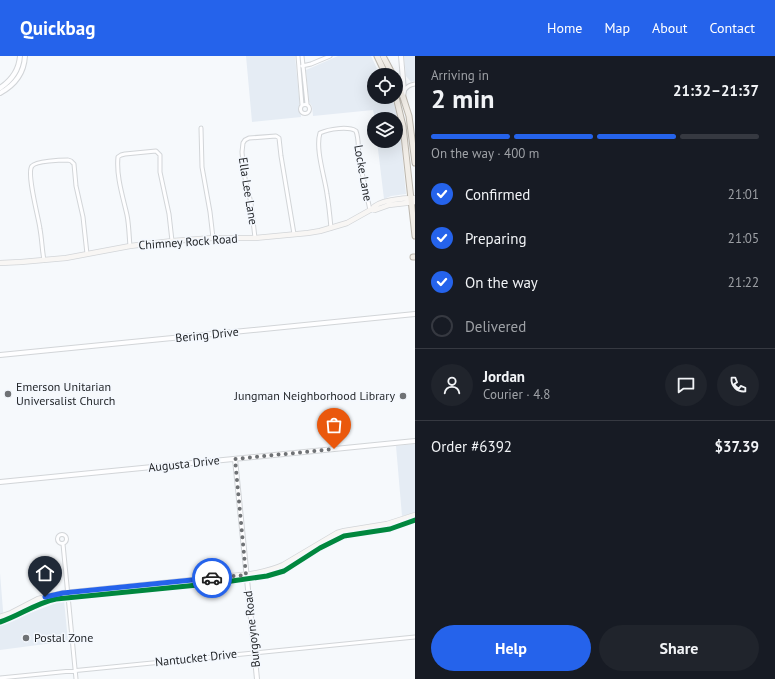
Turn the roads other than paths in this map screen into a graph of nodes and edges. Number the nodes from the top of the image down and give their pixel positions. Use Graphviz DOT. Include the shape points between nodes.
graph roads {
  1 [pos="20,56"];
  2 [pos="25,56"];
  3 [pos="298,56"];
  4 [pos="302,56"];
  5 [pos="330,56"];
  6 [pos="377,56"];
  7 [pos="383,56"];
  8 [pos="401,56"];
  9 [pos="303,65"];
  10 [pos="299,66"];
  11 [pos="383,68"];
  12 [pos="389,68"];
  13 [pos="402,68"];
  14 [pos="403,78"];
  15 [pos="415,84"];
  16 [pos="410,85"];
  17 [pos="6,87"];
  18 [pos="0,88"];
  19 [pos="404,91"];
  20 [pos="0,93"];
  21 [pos="403,97"];
  22 [pos="307,104"];
  23 [pos="398,104"];
  24 [pos="302,105"];
  25 [pos="399,108"];
  26 [pos="410,123"];
  27 [pos="201,128"];
  28 [pos="415,163"];
  29 [pos="413,200"];
  30 [pos="371,209"];
  31 [pos="331,228"];
  32 [pos="415,233"];
  33 [pos="294,234"];
  34 [pos="415,236"];
  35 [pos="213,238"];
  36 [pos="255,238"];
  37 [pos="172,241"];
  38 [pos="130,246"];
  39 [pos="87,254"];
  40 [pos="44,260"];
  41 [pos="0,263"];
  42 [pos="415,314"];
  43 [pos="0,355"];
  44 [pos="415,441"];
  45 [pos="235,459"];
  46 [pos="0,482"];
  47 [pos="415,516"];
  48 [pos="415,520"];
  49 [pos="397,524"];
  50 [pos="350,532"];
  51 [pos="63,544"];
  52 [pos="293,558"];
  53 [pos="296,564"];
  54 [pos="247,577"];
  55 [pos="68,595"];
  56 [pos="22,610"];
  57 [pos="0,617"];
  58 [pos="0,622"];
  59 [pos="415,636"];
  60 [pos="254,653"];
  61 [pos="76,670"];
  62 [pos="0,678"];
  63 [pos="76,679"];
  64 [pos="257,679"];
  1 -- 17 [label="street" via="14,76"];
  2 -- 17 [label="street" via="18,79"];
  3 -- 10 [label="street"];
  4 -- 9 [label="street"];
  5 -- 9 [label="street"];
  6 -- 11 [label="main road"];
  7 -- 12 [label="main road"];
  8 -- 13 [label="street"];
  9 -- 10 [label="street"];
  9 -- 22 [label="street"];
  10 -- 24 [label="street"];
  14 -- 16 [label="street"];
  14 -- 19 [label="street"];
  15 -- 16 [label="street"];
  16 -- 19 [label="street"];
  17 -- 18 [label="street"];
  17 -- 20 [label="street"];
  19 -- 21 [label="street"];
  21 -- 26 [label="main road"];
  22 -- 24 [label="street"];
  22 -- 24 [label="street" via="310,109 306,113 301,111"];
  23 -- 25 [label="main road"];
  25 -- 26 [label="main road" via="402,108"];
  25 -- 29 [label="main road" via="404,126"];
  26 -- 28 [label="main road"];
  27 -- 35 [label="street" via="202,167"];
  29 -- 30 [label="main road, Chimney Rock Road" via="388,203 375,210"];
  29 -- 32 [label="main road"];
  30 -- 31 [label="main road, Chimney Rock Road"];
  30 -- 31 [label="street, Locke Lane" via="361,168 356,131 349,128 320,133 319,153"];
  31 -- 33 [label="main road, Chimney Rock Road"];
  32 -- 34 [label="main road"];
  33 -- 36 [label="main road, Chimney Rock Road"];
  33 -- 36 [label="street, Ella Lee Lane" via="279,138 249,138 242,143 242,147"];
  35 -- 36 [label="main road, Chimney Rock Road"];
  35 -- 37 [label="main road, Chimney Rock Road"];
  37 -- 38 [label="main road, Chimney Rock Road"];
  37 -- 38 [label="street" via="160,172 160,155 156,151 137,152 118,157"];
  38 -- 39 [label="main road, Chimney Rock Road"];
  39 -- 40 [label="main road, Chimney Rock Road"];
  39 -- 40 [label="street" via="74,164 68,160 35,163 30,169 32,193 41,231"];
  40 -- 41 [label="main road, Chimney Rock Road"];
  42 -- 43 [label="street, Bering Drive"];
  44 -- 45 [label="street, Augusta Drive"];
  45 -- 46 [label="street, Augusta Drive"];
  45 -- 54 [label="street, Burgoyne Road"];
  47 -- 49 [label="main road"];
  48 -- 49 [label="main road"];
  49 -- 50 [label="main road"];
  50 -- 52 [label="main road" via="344,531 333,535"];
  50 -- 53 [label="main road"];
  51 -- 55 [label="street"];
  52 -- 53 [label="main road"];
  52 -- 54 [label="main road" via="275,569"];
  53 -- 54 [label="main road" via="267,576"];
  54 -- 55 [label="main road"];
  54 -- 60 [label="street, Burgoyne Road"];
  55 -- 56 [label="main road" via="38,599"];
  55 -- 61 [label="street"];
  56 -- 57 [label="main road"];
  56 -- 58 [label="main road"];
  59 -- 60 [label="street, Nantucket Drive"];
  60 -- 61 [label="street, Nantucket Drive"];
  60 -- 64 [label="street, Burgoyne Road"];
  61 -- 62 [label="street, Nantucket Drive"];
  61 -- 63 [label="street"];
}
